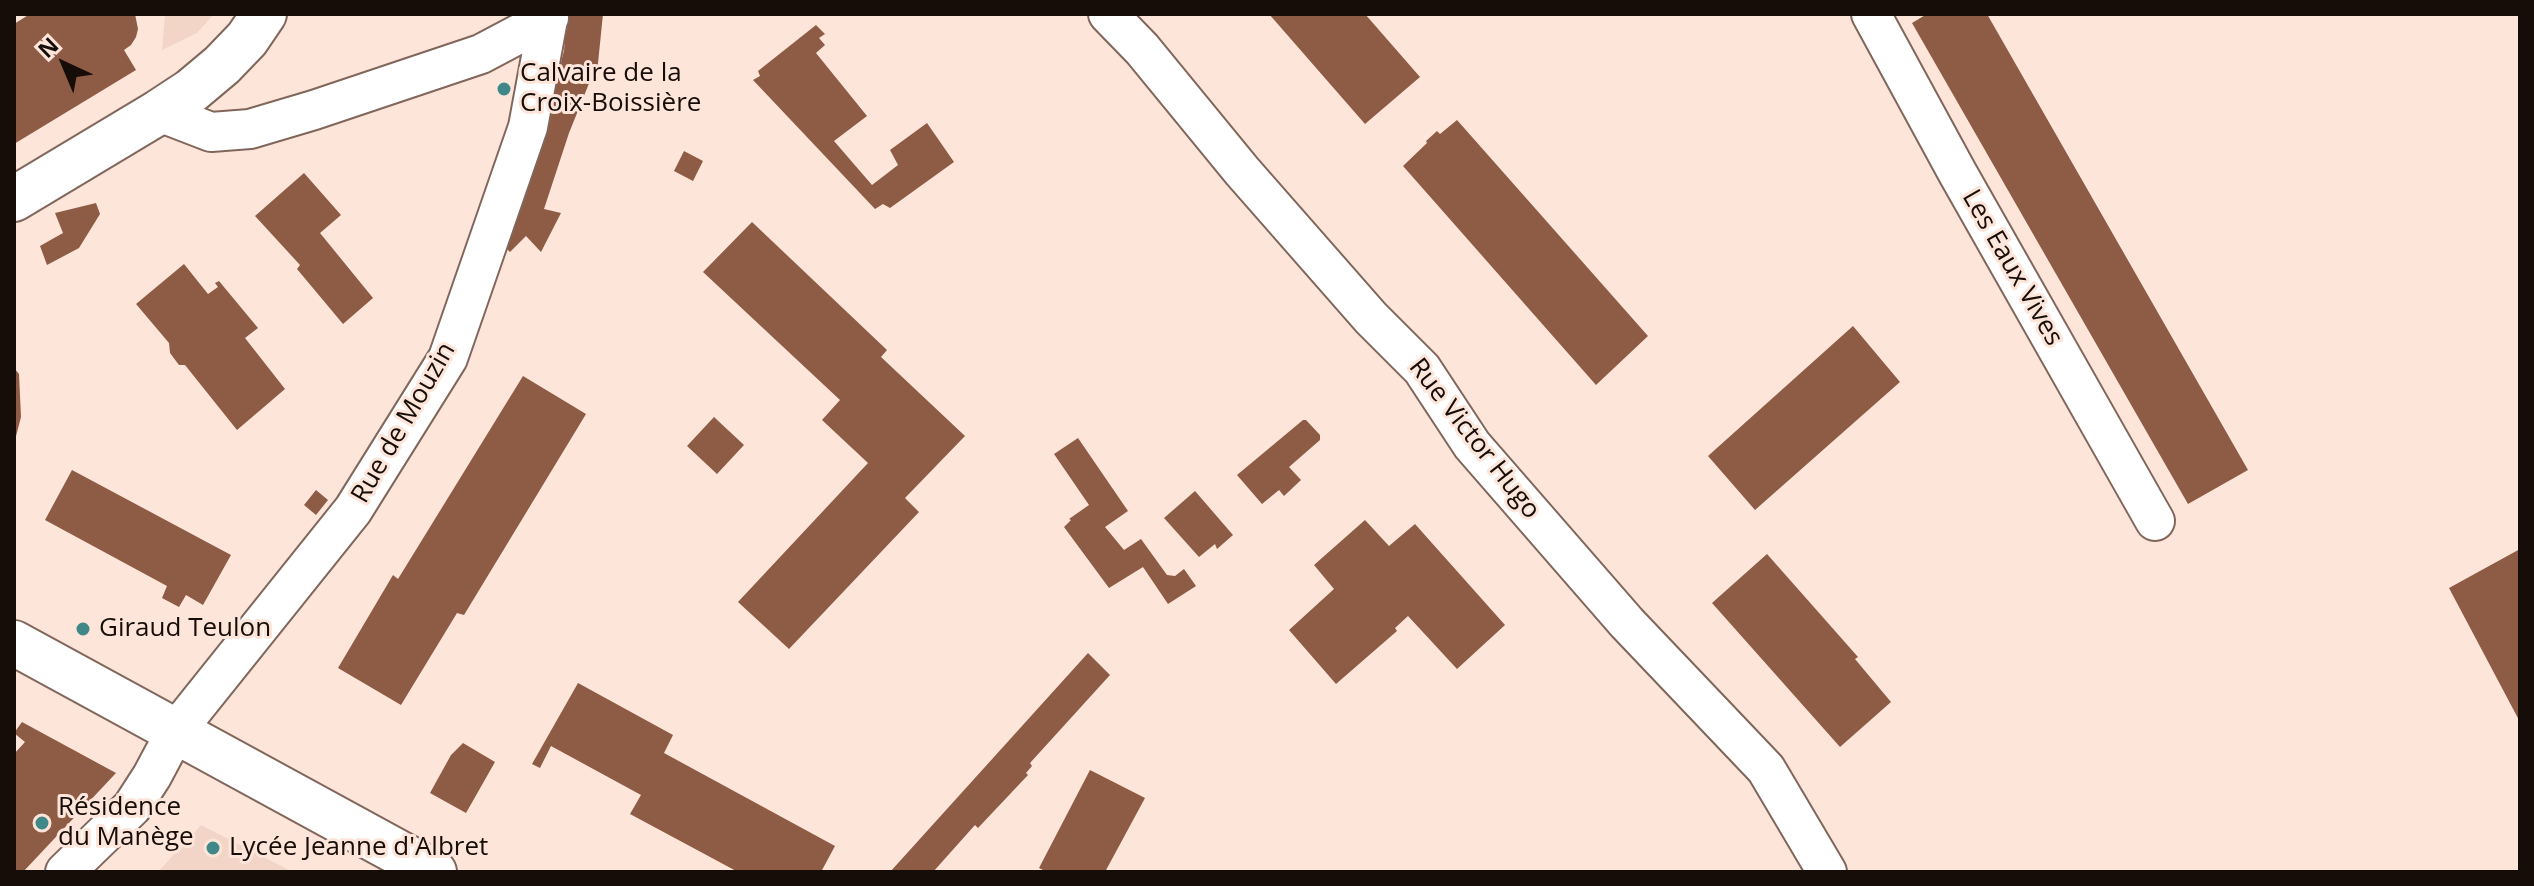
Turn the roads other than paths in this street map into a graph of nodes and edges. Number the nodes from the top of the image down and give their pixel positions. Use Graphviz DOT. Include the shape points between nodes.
graph roads {
  1 [pos="242,14"];
  2 [pos="264,14"];
  3 [pos="1108,14"];
  4 [pos="1871,14"];
  5 [pos="549,16"];
  6 [pos="159,112"];
  7 [pos="14,177"];
  8 [pos="14,199"];
  9 [pos="2155,521"];
  10 [pos="14,643"];
  11 [pos="176,731"];
  12 [pos="65,872"];
  13 [pos="434,872"];
  14 [pos="1827,872"];
  1 -- 7 [label="main road" via="175,77"];
  2 -- 6 [label="main road" via="222,65"];
  3 -- 14 [label="street, Rue Victor Hugo" via="1371,318 1422,369 1472,445 1617,612 1766,769"];
  4 -- 9 [label="street, Les Eaux Vives"];
  5 -- 6 [label="street" via="481,54 250,129 211,132"];
  5 -- 11 [label="street, Rue de Mouzin" via="528,127 448,358 353,510"];
  6 -- 8 [label="main road"];
  10 -- 11 [label="main road"];
  11 -- 12 [label="street, Rue de Mouzin" via="132,807"];
  11 -- 13 [label="main road"];
}
